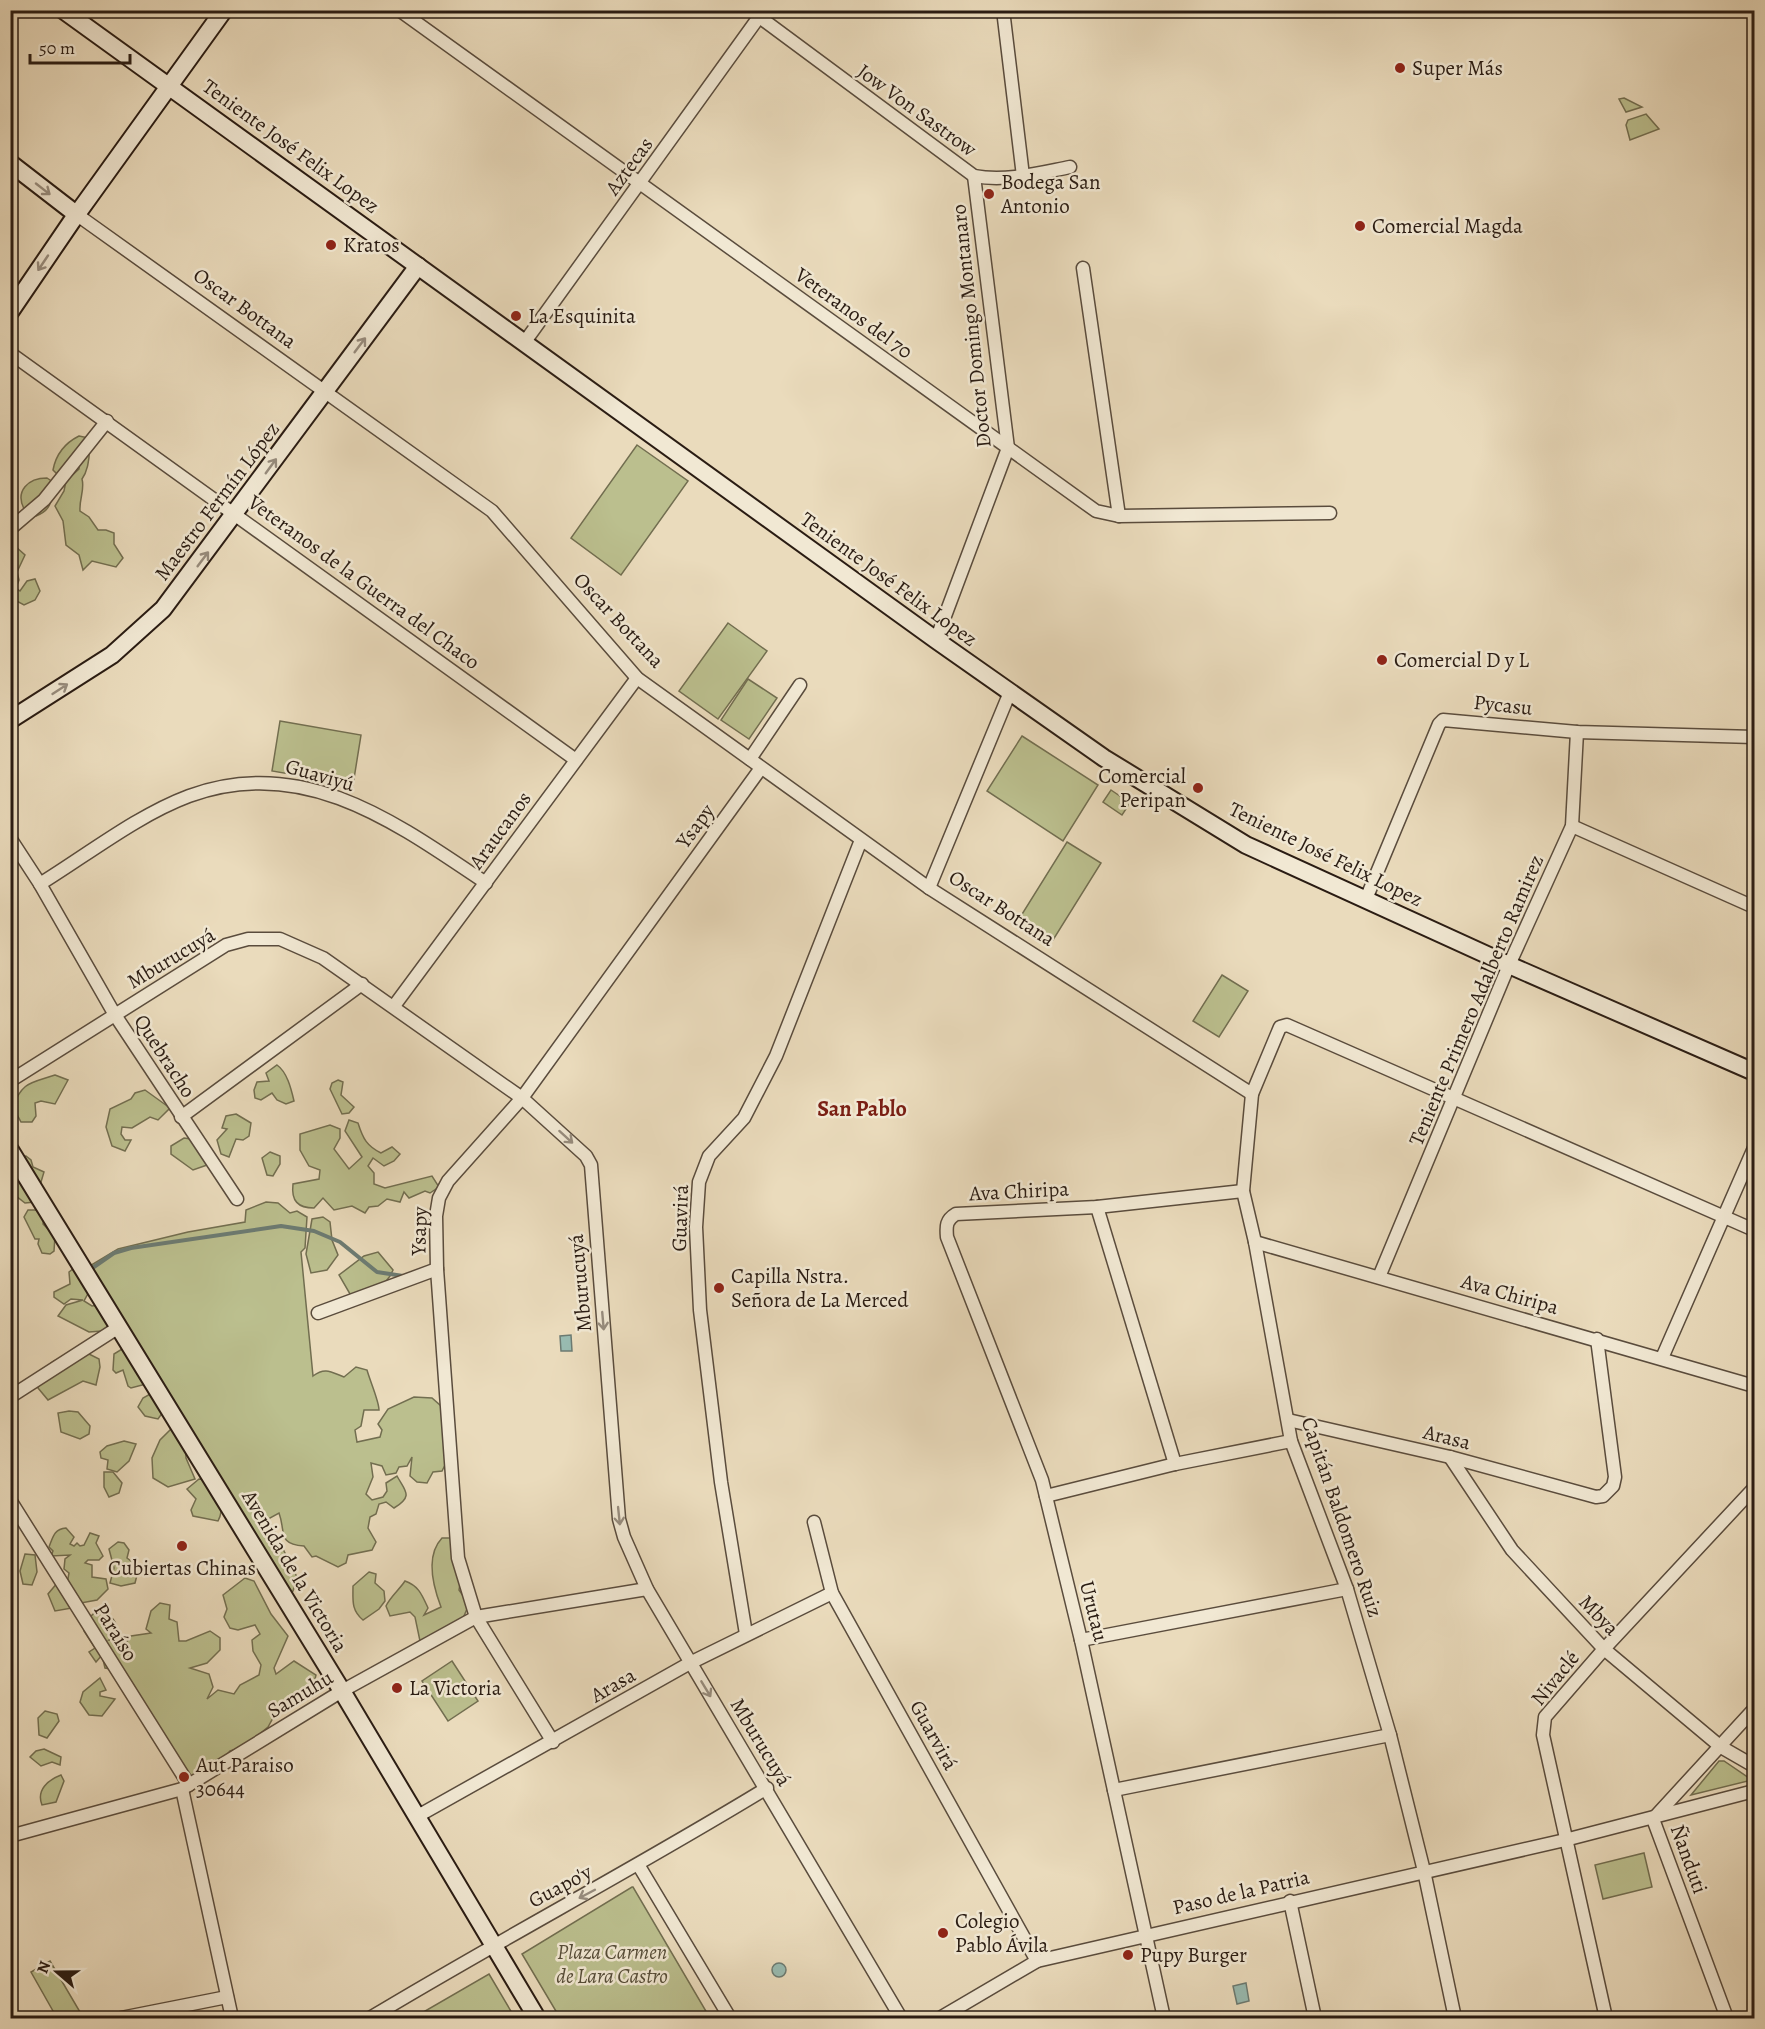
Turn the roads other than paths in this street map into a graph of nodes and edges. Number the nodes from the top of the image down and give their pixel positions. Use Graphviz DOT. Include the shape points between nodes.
graph roads {
  1 [pos="63,10"];
  2 [pos="224,10"];
  3 [pos="399,10"];
  4 [pos="1003,10"];
  5 [pos="758,13"];
  6 [pos="169,85"];
  7 [pos="10,163"];
  8 [pos="1070,167"];
  9 [pos="974,176"];
  10 [pos="1023,176"];
  11 [pos="642,183"];
  12 [pos="76,214"];
  13 [pos="418,266"];
  14 [pos="1083,268"];
  15 [pos="10,312"];
  16 [pos="524,343"];
  17 [pos="10,353"];
  18 [pos="325,392"];
  19 [pos="107,421"];
  20 [pos="1008,448"];
  21 [pos="236,513"];
  22 [pos="1330,513"];
  23 [pos="1119,516"];
  24 [pos="10,529"];
  25 [pos="936,640"];
  26 [pos="637,678"];
  27 [pos="800,685"];
  28 [pos="1010,692"];
  29 [pos="10,720"];
  30 [pos="1577,732"];
  31 [pos="1755,737"];
  32 [pos="750,759"];
  33 [pos="576,760"];
  34 [pos="761,768"];
  35 [pos="1572,826"];
  36 [pos="10,838"];
  37 [pos="861,840"];
  38 [pos="486,883"];
  39 [pos="40,884"];
  40 [pos="929,888"];
  41 [pos="1366,899"];
  42 [pos="1755,907"];
  43 [pos="1509,965"];
  44 [pos="362,984"];
  45 [pos="394,1006"];
  46 [pos="115,1015"];
  47 [pos="1755,1072"];
  48 [pos="10,1081"];
  49 [pos="1252,1094"];
  50 [pos="1455,1097"];
  51 [pos="522,1098"];
  52 [pos="181,1117"];
  53 [pos="1755,1148"];
  54 [pos="10,1150"];
  55 [pos="1243,1191"];
  56 [pos="237,1199"];
  57 [pos="1097,1207"];
  58 [pos="1724,1217"];
  59 [pos="946,1225"];
  60 [pos="1755,1230"];
  61 [pos="1255,1242"];
  62 [pos="437,1269"];
  63 [pos="1379,1276"];
  64 [pos="318,1313"];
  65 [pos="119,1327"];
  66 [pos="1597,1339"];
  67 [pos="1662,1358"];
  68 [pos="1755,1386"];
  69 [pos="10,1397"];
  70 [pos="1288,1420"];
  71 [pos="1291,1441"];
  72 [pos="1450,1457"];
  73 [pos="1174,1464"];
  74 [pos="1755,1488"];
  75 [pos="1046,1496"];
  76 [pos="10,1500"];
  77 [pos="814,1522"];
  78 [pos="647,1589"];
  79 [pos="1347,1589"];
  80 [pos="832,1593"];
  81 [pos="476,1617"];
  82 [pos="746,1634"];
  83 [pos="1081,1640"];
  84 [pos="1604,1649"];
  85 [pos="690,1663"];
  86 [pos="342,1691"];
  87 [pos="1755,1709"];
  88 [pos="1390,1735"];
  89 [pos="553,1742"];
  90 [pos="1721,1747"];
  91 [pos="1755,1766"];
  92 [pos="185,1787"];
  93 [pos="767,1788"];
  94 [pos="1114,1790"];
  95 [pos="1755,1791"];
  96 [pos="416,1817"];
  97 [pos="1653,1819"];
  98 [pos="10,1836"];
  99 [pos="1565,1840"];
  100 [pos="639,1866"];
  101 [pos="1424,1870"];
  102 [pos="1290,1901"];
  103 [pos="1145,1934"];
  104 [pos="494,1944"];
  105 [pos="1037,1961"];
  106 [pos="227,1997"];
  107 [pos="121,2019"];
  108 [pos="232,2019"];
  109 [pos="370,2019"];
  110 [pos="537,2019"];
  111 [pos="730,2019"];
  112 [pos="901,2019"];
  113 [pos="940,2019"];
  114 [pos="1164,2019"];
  115 [pos="1315,2019"];
  116 [pos="1455,2019"];
  117 [pos="1606,2019"];
  118 [pos="1727,2019"];
  1 -- 6 [label="main road, Teniente José Felix Lopez"];
  2 -- 6 [label="main road"];
  3 -- 11 [label="street, Veteranos del 70"];
  4 -- 10 [label="street"];
  5 -- 9 [label="street, Jow Von Sastrow"];
  5 -- 11 [label="street, Aztecas"];
  6 -- 12 [label="main road"];
  6 -- 13 [label="main road, Teniente José Felix Lopez"];
  7 -- 12 [label="main road, Oscar Bottana, one-way"];
  8 -- 10 [label="street, Jow Von Sastrow"];
  9 -- 10 [label="street, Jow Von Sastrow"];
  9 -- 20 [label="street, Doctor Domingo Montanaro"];
  11 -- 16 [label="street, Aztecas"];
  11 -- 20 [label="street, Veteranos del 70"];
  12 -- 15 [label="main road, one-way"];
  12 -- 18 [label="street, Oscar Bottana"];
  13 -- 16 [label="main road, Teniente José Felix Lopez"];
  18 -- 13 [label="main road, Maestro Fermín López, one-way"];
  14 -- 23 [label="street"];
  16 -- 25 [label="main road, Teniente José Felix Lopez"];
  17 -- 19 [label="street, Veteranos de la Guerra del Chaco"];
  21 -- 18 [label="main road, Maestro Fermín López, one-way"];
  18 -- 26 [label="street, Oscar Bottana" via="492,511"];
  19 -- 21 [label="street, Veteranos de la Guerra del Chaco"];
  19 -- 24 [label="street" via="44,500"];
  20 -- 23 [label="street, Veteranos del 70" via="1096,511"];
  20 -- 25 [label="street, Doctor Domingo Montanaro"];
  29 -- 21 [label="main road, Maestro Fermín López, one-way" via="112,655 151,621"];
  21 -- 33 [label="street, Veteranos de la Guerra del Chaco"];
  22 -- 23 [label="street, Veteranos del 70"];
  25 -- 28 [label="main road, Teniente José Felix Lopez"];
  26 -- 32 [label="street, Oscar Bottana"];
  26 -- 33 [label="street, Araucanos"];
  27 -- 32 [label="street"];
  28 -- 40 [label="street"];
  28 -- 41 [label="main road, Teniente José Felix Lopez" via="1104,758 1246,845"];
  30 -- 31 [label="street, Pycasu"];
  30 -- 35 [label="street, Teniente Primero Adalberto Ramirez"];
  30 -- 41 [label="street, Pycasu" via="1443,720"];
  32 -- 34 [label="street, Oscar Bottana"];
  33 -- 38 [label="street, Araucanos"];
  34 -- 37 [label="street, Oscar Bottana"];
  34 -- 51 [label="street, Ysapy"];
  35 -- 42 [label="street"];
  35 -- 43 [label="street, Teniente Primero Adalberto Ramirez"];
  36 -- 39 [label="street, Quebracho"];
  37 -- 40 [label="street, Oscar Bottana"];
  37 -- 82 [label="street, Guavirá" via="776,1056 744,1118 709,1156 699,1182 696,1227 700,1310"];
  38 -- 39 [label="street, Guaviyú" via="373,812 324,792 275,782 221,786 188,797"];
  38 -- 45 [label="street, Araucanos"];
  39 -- 46 [label="street, Quebracho"];
  40 -- 49 [label="street, Oscar Bottana"];
  41 -- 43 [label="main road, Teniente José Felix Lopez"];
  43 -- 47 [label="main road, Teniente José Felix Lopez"];
  43 -- 50 [label="street, Teniente Primero Adalberto Ramirez"];
  44 -- 45 [label="street, Mburucuyá"];
  44 -- 46 [label="street, Mburucuyá" via="300,946 280,939 248,939 225,945"];
  44 -- 52 [label="street"];
  45 -- 51 [label="street, Mburucuyá"];
  46 -- 48 [label="street, Mburucuyá"];
  46 -- 52 [label="street, Quebracho"];
  49 -- 50 [label="street, Capitán Baldomero Ruiz" via="1280,1027 1287,1025"];
  49 -- 55 [label="street, Capitán Baldomero Ruiz"];
  50 -- 58 [label="street"];
  50 -- 63 [label="street, Teniente Primero Adalberto Ramirez"];
  51 -- 62 [label="street, Ysapy" via="448,1181 439,1198"];
  51 -- 78 [label="street, Mburucuyá, one-way" via="591,1165 619,1519"];
  52 -- 56 [label="street, Quebracho"];
  53 -- 58 [label="street"];
  54 -- 65 [label="main road, Avenida de la Victoria"];
  55 -- 57 [label="street, Ava Chiripa"];
  55 -- 61 [label="street, Capitán Baldomero Ruiz"];
  57 -- 59 [label="street, Ava Chiripa" via="956,1214"];
  57 -- 73 [label="street"];
  58 -- 60 [label="street"];
  58 -- 67 [label="street"];
  59 -- 75 [label="street, Urutau" via="947,1237"];
  61 -- 63 [label="street, Ava Chiripa"];
  61 -- 70 [label="street, Capitán Baldomero Ruiz"];
  62 -- 64 [label="street"];
  62 -- 81 [label="street, Ysapy" via="458,1558"];
  63 -- 66 [label="street, Ava Chiripa"];
  65 -- 69 [label="street"];
  65 -- 86 [label="main road, Avenida de la Victoria"];
  66 -- 67 [label="street, Ava Chiripa"];
  66 -- 72 [label="street, Arasa" via="1615,1477 1609,1492 1596,1497"];
  67 -- 68 [label="street, Ava Chiripa"];
  70 -- 71 [label="street, Capitán Baldomero Ruiz"];
  70 -- 72 [label="street, Arasa"];
  71 -- 73 [label="street"];
  71 -- 79 [label="street, Capitán Baldomero Ruiz"];
  72 -- 84 [label="street, Mbya" via="1512,1550"];
  73 -- 75 [label="street"];
  74 -- 84 [label="street, Nivaclé"];
  75 -- 83 [label="street, Urutau"];
  76 -- 92 [label="street, Paraíso"];
  77 -- 80 [label="street, Guarvirá"];
  78 -- 81 [label="street, Samuhu"];
  78 -- 85 [label="street, Mburucuyá"];
  79 -- 83 [label="street"];
  79 -- 88 [label="street, Capitán Baldomero Ruiz"];
  80 -- 82 [label="street, Arasa"];
  80 -- 105 [label="street, Guarvirá"];
  81 -- 86 [label="street, Samuhu"];
  81 -- 89 [label="street, Ysapy"];
  82 -- 85 [label="street, Arasa"];
  83 -- 94 [label="street, Urutau"];
  84 -- 90 [label="street, Mbya"];
  84 -- 99 [label="street, Nivaclé" via="1545,1717 1543,1735"];
  85 -- 89 [label="street, Arasa"];
  85 -- 93 [label="street, Mburucuyá, one-way"];
  86 -- 92 [label="street, Samuhu"];
  86 -- 96 [label="main road, Avenida de la Victoria"];
  87 -- 90 [label="street, Ñanduti"];
  88 -- 94 [label="street"];
  88 -- 101 [label="street, Capitán Baldomero Ruiz"];
  89 -- 96 [label="street, Arasa"];
  90 -- 91 [label="street, Mbya"];
  90 -- 97 [label="street, Ñanduti"];
  92 -- 98 [label="street, Samuhu"];
  92 -- 106 [label="street, Paraíso"];
  93 -- 100 [label="street, Guapo'y"];
  93 -- 112 [label="street, Mburucuyá"];
  94 -- 103 [label="street, Urutau"];
  95 -- 97 [label="street, Paso de la Patria"];
  96 -- 104 [label="main road, Avenida de la Victoria"];
  97 -- 99 [label="street, Paso de la Patria"];
  97 -- 118 [label="street, Ñanduti"];
  99 -- 101 [label="street, Paso de la Patria"];
  99 -- 117 [label="street, Nivaclé"];
  100 -- 104 [label="street, Guapo'y, one-way"];
  100 -- 111 [label="street"];
  101 -- 102 [label="street, Paso de la Patria"];
  101 -- 116 [label="street, Capitán Baldomero Ruiz"];
  102 -- 103 [label="street, Paso de la Patria"];
  102 -- 115 [label="street"];
  103 -- 105 [label="street, Paso de la Patria"];
  103 -- 114 [label="street, Urutau"];
  104 -- 109 [label="street, Guapo'y"];
  104 -- 110 [label="main road, Avenida de la Victoria"];
  105 -- 113 [label="street, Paso de la Patria"];
  106 -- 107 [label="street"];
  106 -- 108 [label="street, Paraíso"];
}
